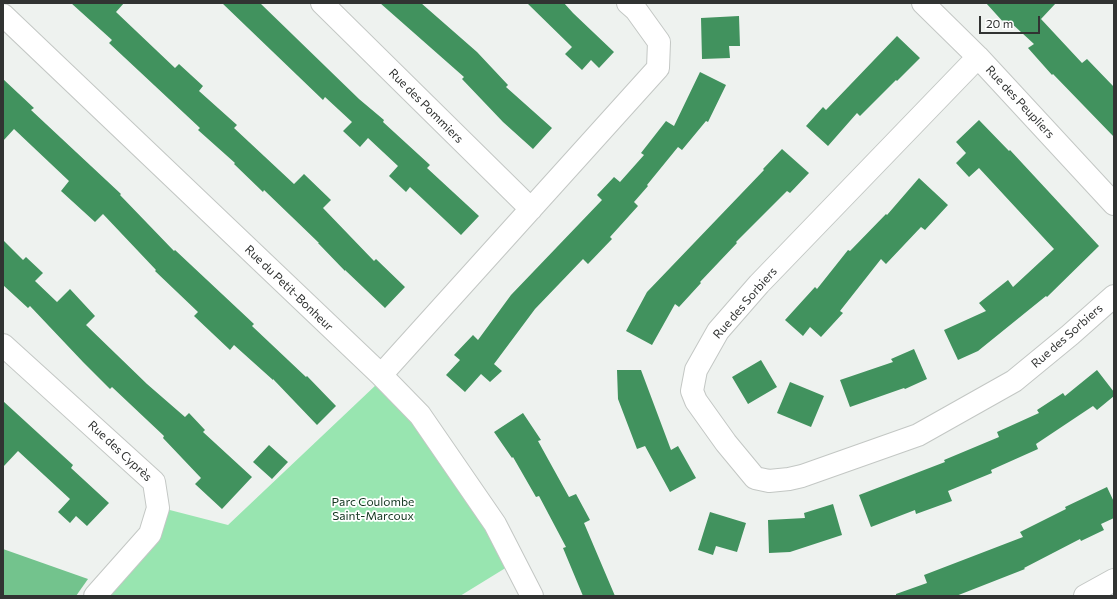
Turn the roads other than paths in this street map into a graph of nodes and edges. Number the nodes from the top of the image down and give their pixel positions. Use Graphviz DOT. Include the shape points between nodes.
graph roads {
  1 [pos="322,3"];
  2 [pos="628,3"];
  3 [pos="923,3"];
  4 [pos="3,14"];
  5 [pos="978,57"];
  6 [pos="1114,204"];
  7 [pos="531,209"];
  8 [pos="1114,296"];
  9 [pos="3,345"];
  10 [pos="381,375"];
  11 [pos="1114,580"];
  12 [pos="95,596"];
  13 [pos="532,596"];
  14 [pos="1084,596"];
  1 -- 7 [label="street, Rue des Pommiers"];
  2 -- 7 [label="street" via="659,42 658,68"];
  3 -- 5 [label="street, Rue des Peupliers"];
  4 -- 10 [label="street, Rue du Petit-Bonheur"];
  5 -- 6 [label="street, Rue des Peupliers"];
  5 -- 8 [label="street, Rue des Sorbiers" via="759,284 718,331 696,370 692,391 696,401 755,478 769,481 802,476 918,435 1014,381"];
  7 -- 10 [label="street"];
  9 -- 12 [label="street, Rue des Cyprès" via="154,482 158,508 150,534"];
  10 -- 13 [label="street, Rue du Petit-Bonheur" via="420,415 495,524"];
  11 -- 14 [label="street"];
}
